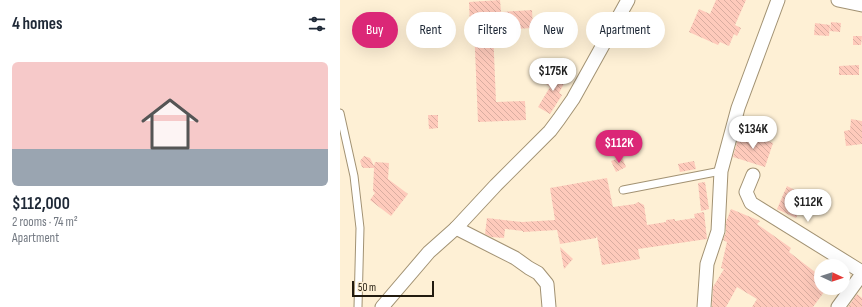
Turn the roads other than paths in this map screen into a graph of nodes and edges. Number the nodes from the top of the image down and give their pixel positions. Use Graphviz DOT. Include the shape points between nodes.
graph roads {
  1 [pos="628,0"];
  2 [pos="778,0"];
  3 [pos="838,0"];
  4 [pos="862,5"];
  5 [pos="340,113"];
  6 [pos="721,171"];
  7 [pos="753,174"];
  8 [pos="623,190"];
  9 [pos="456,228"];
  10 [pos="862,273"];
  11 [pos="358,307"];
  12 [pos="382,307"];
  13 [pos="549,307"];
  14 [pos="704,307"];
  15 [pos="838,307"];
  1 -- 9 [label="street" via="573,99 550,131"];
  2 -- 6 [label="street" via="738,108"];
  3 -- 4 [label="street"];
  5 -- 11 [label="lane" via="354,176 360,228"];
  6 -- 8 [label="lane"];
  6 -- 14 [label="street" via="718,231 707,264"];
  7 -- 10 [label="street" via="746,192 751,203"];
  9 -- 12 [label="street" via="429,252"];
  9 -- 13 [label="street" via="515,258 538,273 547,284"];
  10 -- 15 [label="street"];
}
